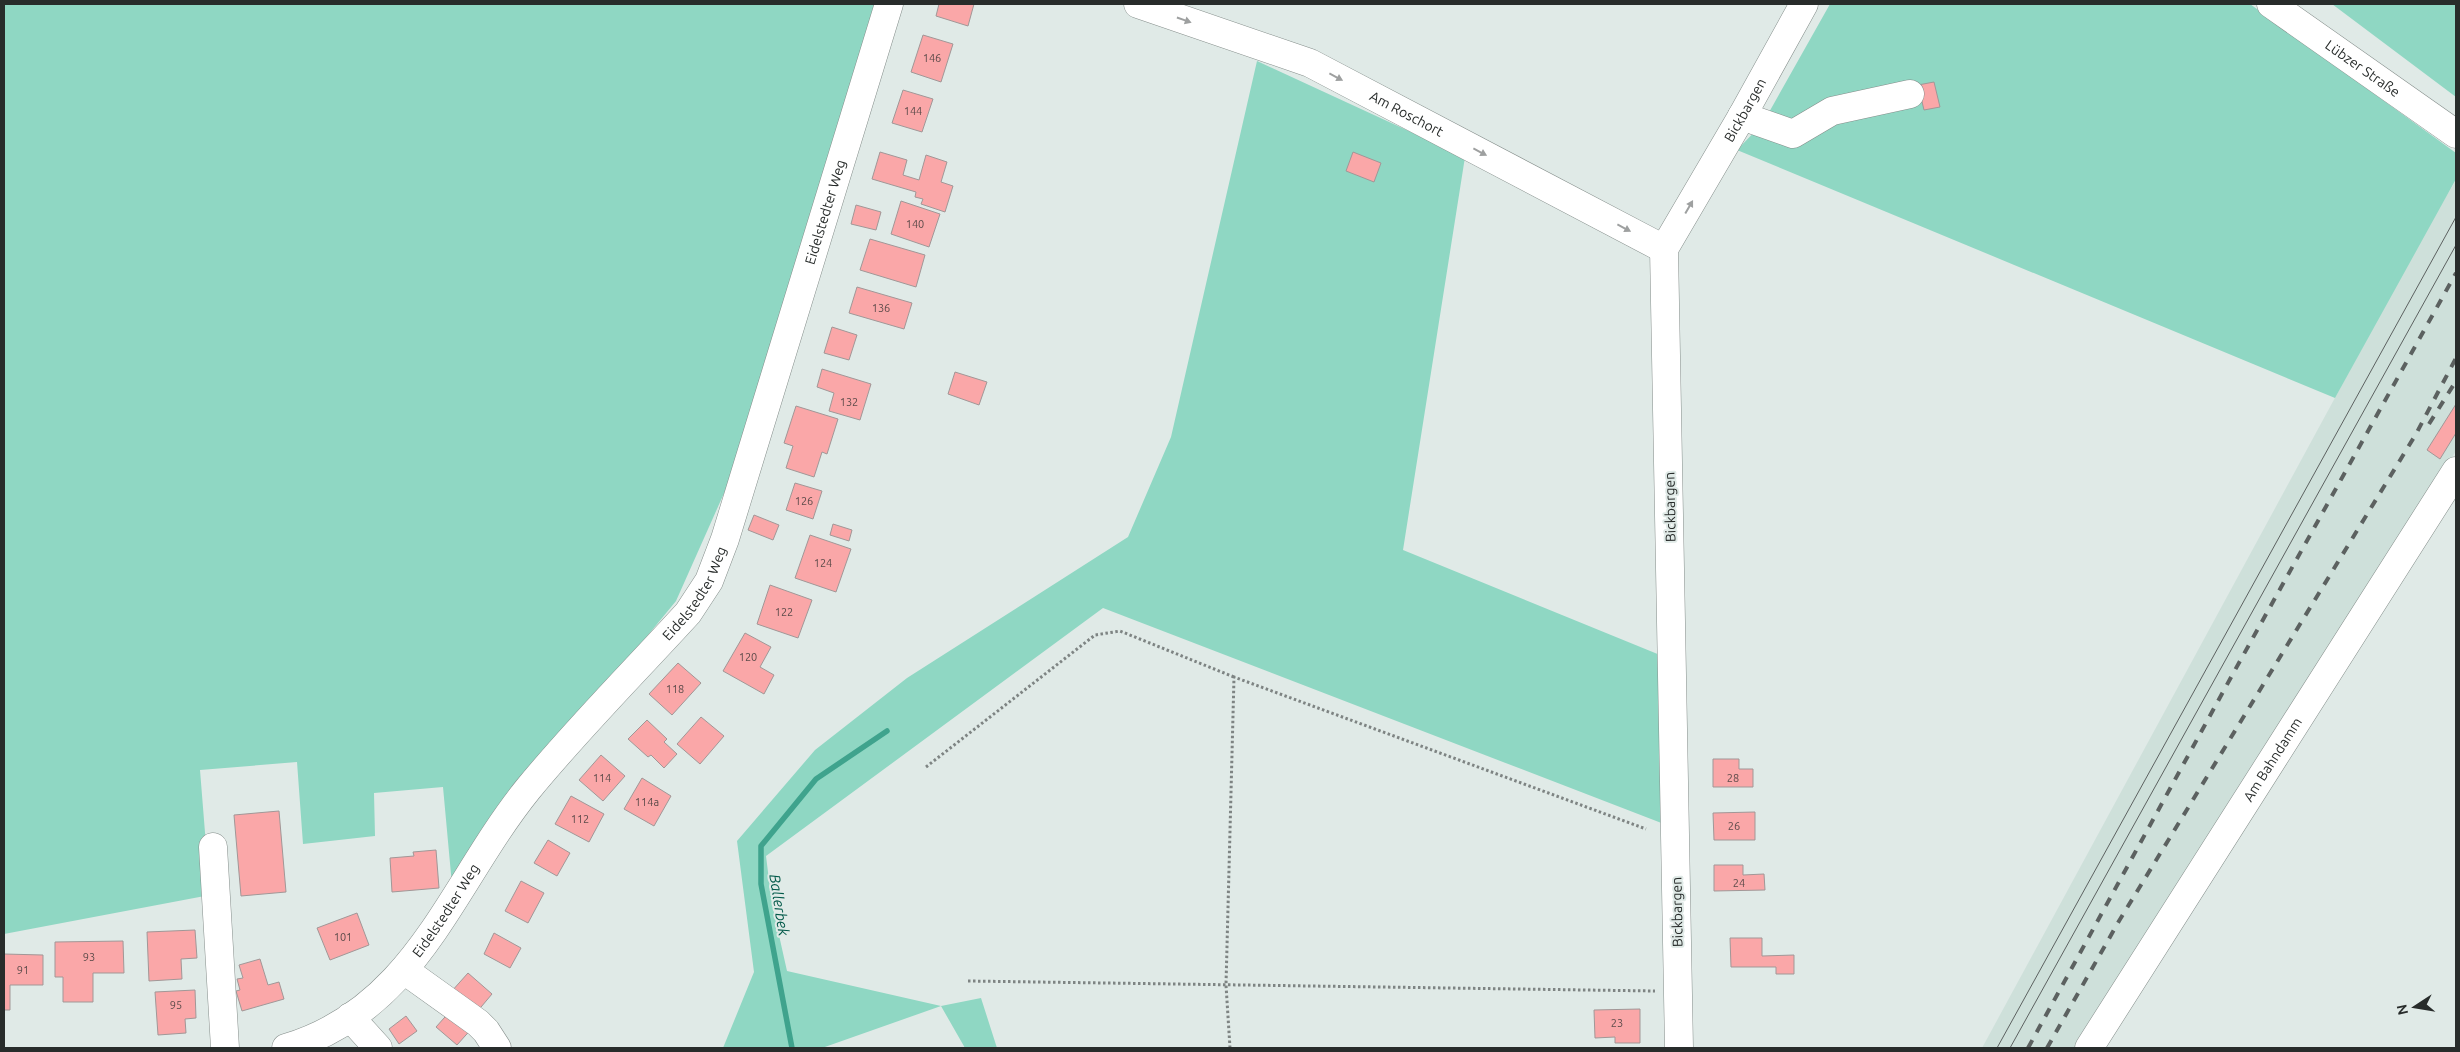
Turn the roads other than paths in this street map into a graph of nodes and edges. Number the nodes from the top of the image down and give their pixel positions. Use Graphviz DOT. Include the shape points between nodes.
graph roads {
  1 [pos="889,4"];
  2 [pos="1138,4"];
  3 [pos="1804,4"];
  4 [pos="2271,4"];
  5 [pos="1910,94"];
  6 [pos="1742,116"];
  7 [pos="2456,134"];
  8 [pos="1664,249"];
  9 [pos="2456,471"];
  10 [pos="213,847"];
  11 [pos="404,970"];
  12 [pos="350,1017"];
  13 [pos="224,1048"];
  14 [pos="286,1048"];
  15 [pos="378,1048"];
  16 [pos="497,1048"];
  17 [pos="1679,1048"];
  18 [pos="2089,1048"];
  1 -- 11 [label="street, Eidelstedter Weg" via="725,539 708,581 688,613 528,790 434,932"];
  2 -- 8 [label="street, Am Roschort, one-way" via="1310,63"];
  3 -- 6 [label="street, Bickbargen"];
  4 -- 7 [label="street, Lübzer Straße"];
  5 -- 6 [label="street" via="1832,111 1793,134"];
  8 -- 6 [label="street, Bickbargen, one-way"];
  8 -- 17 [label="street, Bickbargen"];
  9 -- 18 [label="street, Am Bahndamm"];
  10 -- 13 [label="street"];
  11 -- 12 [label="street, Eidelstedter Weg" via="383,992"];
  11 -- 16 [label="street" via="478,1023"];
  12 -- 14 [label="street, Eidelstedter Weg"];
  12 -- 15 [label="street"];
}
